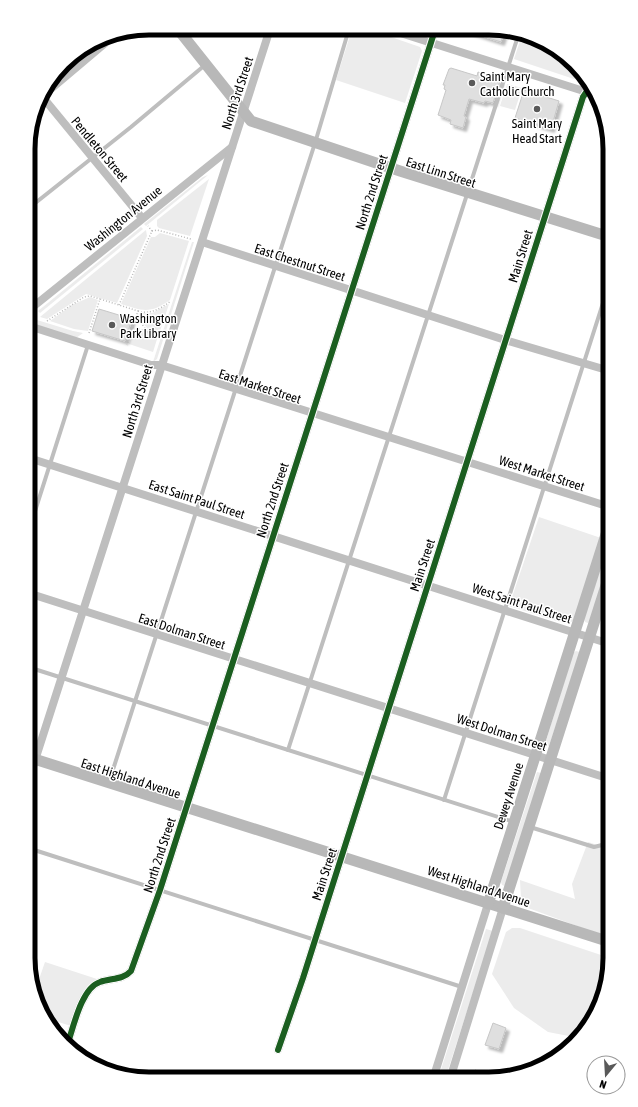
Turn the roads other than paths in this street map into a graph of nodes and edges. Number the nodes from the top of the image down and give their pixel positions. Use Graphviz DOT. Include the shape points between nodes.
graph roads {
  1 [pos="182,35"];
  2 [pos="268,35"];
  3 [pos="347,35"];
  4 [pos="408,35"];
  5 [pos="433,35"];
  6 [pos="517,38"];
  7 [pos="431,42"];
  8 [pos="103,45"];
  9 [pos="205,65"];
  10 [pos="508,67"];
  11 [pos="53,87"];
  12 [pos="587,91"];
  13 [pos="588,93"];
  14 [pos="45,102"];
  15 [pos="243,114"];
  16 [pos="315,143"];
  17 [pos="232,147"];
  18 [pos="92,158"];
  19 [pos="390,167"];
  20 [pos="467,192"];
  21 [pos="35,203"];
  22 [pos="544,216"];
  23 [pos="142,218"];
  24 [pos="603,234"];
  25 [pos="202,242"];
  26 [pos="275,265"];
  27 [pos="351,289"];
  28 [pos="35,303"];
  29 [pos="603,303"];
  30 [pos="427,314"];
  31 [pos="35,328"];
  32 [pos="505,340"];
  33 [pos="88,345"];
  34 [pos="584,363"];
  35 [pos="161,365"];
  36 [pos="603,369"];
  37 [pos="234,389"];
  38 [pos="312,414"];
  39 [pos="387,438"];
  40 [pos="35,460"];
  41 [pos="467,462"];
  42 [pos="50,465"];
  43 [pos="546,487"];
  44 [pos="123,488"];
  45 [pos="603,505"];
  46 [pos="35,509"];
  47 [pos="195,511"];
  48 [pos="272,536"];
  49 [pos="603,543"];
  50 [pos="348,560"];
  51 [pos="427,585"];
  52 [pos="603,594"];
  53 [pos="35,595"];
  54 [pos="505,610"];
  55 [pos="84,611"];
  56 [pos="574,632"];
  57 [pos="157,635"];
  58 [pos="589,637"];
  59 [pos="603,642"];
  60 [pos="233,660"];
  61 [pos="35,669"];
  62 [pos="62,678"];
  63 [pos="309,684"];
  64 [pos="135,700"];
  65 [pos="387,708"];
  66 [pos="212,724"];
  67 [pos="465,733"];
  68 [pos="288,750"];
  69 [pos="35,751"];
  70 [pos="536,756"];
  71 [pos="35,760"];
  72 [pos="550,761"];
  73 [pos="367,775"];
  74 [pos="603,777"];
  75 [pos="108,783"];
  76 [pos="444,800"];
  77 [pos="186,807"];
  78 [pos="514,822"];
  79 [pos="529,827"];
  80 [pos="603,844"];
  81 [pos="35,850"];
  82 [pos="340,857"];
  83 [pos="160,890"];
  84 [pos="488,904"];
  85 [pos="503,908"];
  86 [pos="314,938"];
  87 [pos="603,940"];
  88 [pos="463,987"];
  89 [pos="69,1039"];
  90 [pos="278,1050"];
  91 [pos="435,1072"];
  92 [pos="452,1072"];
  1 -- 9 [label="street"];
  2 -- 15 [label="street, North 3rd Street"];
  3 -- 16 [label="lane"];
  4 -- 7 [label="street"];
  5 -- 7 [label="street, North 2nd Street"];
  6 -- 10 [label="lane"];
  7 -- 10 [label="street"];
  7 -- 19 [label="street, North 2nd Street"];
  8 -- 11 [label="street"];
  9 -- 15 [label="street"];
  9 -- 18 [label="lane"];
  10 -- 12 [label="street"];
  10 -- 20 [label="lane"];
  13 -- 22 [label="street, Main Street" via="583,97"];
  14 -- 18 [label="street, Pendleton Street"];
  15 -- 16 [label="street, East Linn Street" via="251,121"];
  15 -- 17 [label="street, North 3rd Street"];
  16 -- 19 [label="street, East Linn Street"];
  16 -- 26 [label="lane"];
  17 -- 23 [label="street, Washington Avenue"];
  17 -- 25 [label="street, North 3rd Street"];
  18 -- 21 [label="lane"];
  18 -- 23 [label="street, Pendleton Street"];
  19 -- 20 [label="street, East Linn Street"];
  19 -- 27 [label="street, North 2nd Street"];
  20 -- 22 [label="street, East Linn Street"];
  20 -- 30 [label="lane"];
  22 -- 24 [label="street, East Linn Street"];
  22 -- 32 [label="street, Main Street"];
  23 -- 28 [label="street, Washington Avenue"];
  25 -- 26 [label="street, East Chestnut Street"];
  25 -- 35 [label="street, North 3rd Street"];
  26 -- 27 [label="street, East Chestnut Street"];
  26 -- 37 [label="lane"];
  27 -- 30 [label="street, East Chestnut Street"];
  27 -- 38 [label="street, North 2nd Street"];
  29 -- 34 [label="lane"];
  30 -- 32 [label="street, East Chestnut Street"];
  30 -- 39 [label="lane"];
  31 -- 33 [label="street, East Market Street"];
  32 -- 34 [label="street, East Chestnut Street"];
  32 -- 41 [label="street, Main Street"];
  33 -- 35 [label="street, East Market Street" via="151,365"];
  33 -- 42 [label="lane"];
  34 -- 36 [label="street, East Chestnut Street"];
  34 -- 43 [label="lane"];
  35 -- 37 [label="street, East Market Street"];
  35 -- 44 [label="street, North 3rd Street"];
  37 -- 38 [label="street, East Market Street"];
  37 -- 47 [label="lane"];
  38 -- 39 [label="street, East Market Street"];
  38 -- 48 [label="street, North 2nd Street"];
  39 -- 41 [label="street, East Market Street"];
  39 -- 50 [label="lane"];
  40 -- 42 [label="street, East Saint Paul Street"];
  41 -- 43 [label="street, West Market Street"];
  41 -- 51 [label="street, Main Street"];
  42 -- 44 [label="street, East Saint Paul Street"];
  42 -- 46 [label="lane"];
  43 -- 45 [label="street, West Market Street"];
  43 -- 54 [label="lane"];
  44 -- 47 [label="street, East Saint Paul Street"];
  44 -- 55 [label="street, North 3rd Street"];
  47 -- 48 [label="street, East Saint Paul Street"];
  47 -- 57 [label="lane"];
  48 -- 50 [label="street, East Saint Paul Street"];
  48 -- 60 [label="street, North 2nd Street"];
  49 -- 56 [label="street, Dewey Avenue"];
  50 -- 51 [label="street, East Saint Paul Street"];
  50 -- 63 [label="lane"];
  51 -- 54 [label="street, West Saint Paul Street"];
  51 -- 65 [label="street, Main Street"];
  52 -- 58 [label="street"];
  53 -- 55 [label="street, East Dolman Street"];
  54 -- 56 [label="street, West Saint Paul Street"];
  54 -- 67 [label="lane"];
  55 -- 57 [label="street, East Dolman Street"];
  55 -- 62 [label="street, North 3rd Street"];
  56 -- 58 [label="street, West Saint Paul Street"];
  56 -- 70 [label="street, Dewey Avenue"];
  57 -- 60 [label="street, East Dolman Street"];
  57 -- 64 [label="lane"];
  58 -- 59 [label="street, West Saint Paul Street"];
  58 -- 72 [label="street"];
  60 -- 63 [label="street, East Dolman Street"];
  60 -- 66 [label="street, North 2nd Street"];
  61 -- 62 [label="lane"];
  62 -- 64 [label="lane"];
  62 -- 69 [label="street, North 3rd Street"];
  63 -- 65 [label="street, East Dolman Street"];
  63 -- 68 [label="lane"];
  64 -- 66 [label="lane"];
  64 -- 75 [label="lane"];
  65 -- 67 [label="street, West Dolman Street"];
  65 -- 73 [label="street, Main Street"];
  66 -- 68 [label="lane"];
  66 -- 77 [label="street, North 2nd Street"];
  67 -- 70 [label="street, West Dolman Street"];
  67 -- 76 [label="lane"];
  68 -- 73 [label="lane"];
  70 -- 72 [label="street, West Dolman Street"];
  70 -- 78 [label="street, Dewey Avenue"];
  71 -- 75 [label="street, East Highland Avenue"];
  72 -- 74 [label="street, West Dolman Street"];
  72 -- 79 [label="street"];
  73 -- 76 [label="lane"];
  73 -- 82 [label="street, Main Street"];
  75 -- 77 [label="street, East Highland Avenue"];
  76 -- 78 [label="lane"];
  77 -- 82 [label="street, East Highland Avenue"];
  77 -- 83 [label="street, North 2nd Street"];
  78 -- 84 [label="street, Dewey Avenue"];
  79 -- 80 [label="lane" via="594,847"];
  79 -- 85 [label="street"];
  81 -- 83 [label="lane"];
  82 -- 84 [label="street, West Highland Avenue"];
  82 -- 86 [label="street, Main Street"];
  83 -- 86 [label="lane"];
  83 -- 89 [label="street, North 2nd Street" via="131,971 126,976 97,982 91,986 85,994"];
  84 -- 85 [label="street, West Highland Avenue"];
  84 -- 88 [label="street, Dewey Avenue"];
  85 -- 87 [label="street, West Highland Avenue"];
  85 -- 92 [label="street"];
  86 -- 88 [label="lane"];
  86 -- 90 [label="street, Main Street"];
  88 -- 91 [label="street, Dewey Avenue"];
}
